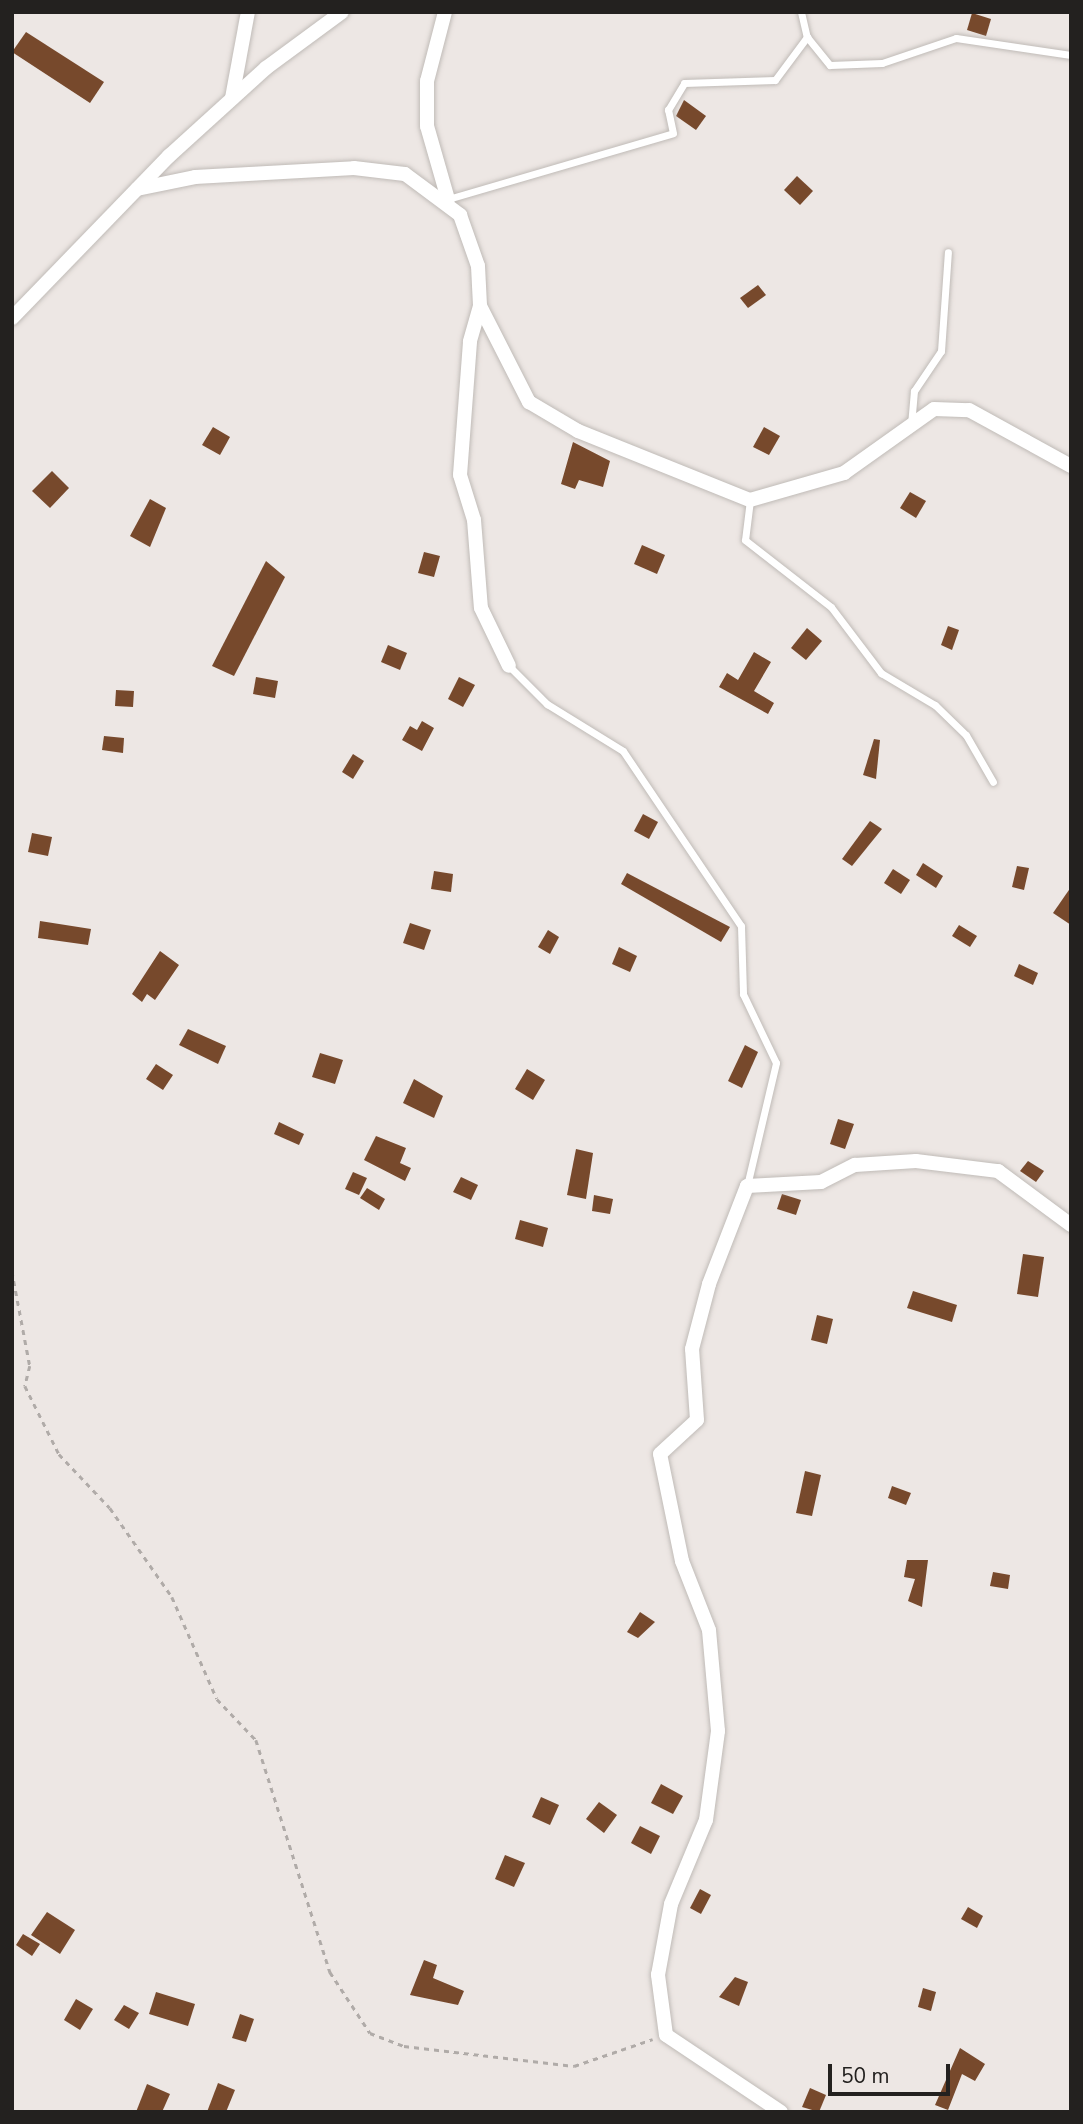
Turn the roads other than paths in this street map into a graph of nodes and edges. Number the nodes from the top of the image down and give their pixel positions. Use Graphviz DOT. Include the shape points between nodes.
graph roads {
  1 [pos="248,12"];
  2 [pos="342,12"];
  3 [pos="445,12"];
  4 [pos="801,12"];
  5 [pos="807,37"];
  6 [pos="1071,55"];
  7 [pos="232,98"];
  8 [pos="136,188"];
  9 [pos="447,199"];
  10 [pos="948,252"];
  11 [pos="480,306"];
  12 [pos="12,318"];
  13 [pos="911,425"];
  14 [pos="1071,466"];
  15 [pos="750,500"];
  16 [pos="509,666"];
  17 [pos="993,782"];
  18 [pos="747,1186"];
  19 [pos="1071,1225"];
  20 [pos="781,2112"];
  1 -- 7 [label="street"];
  2 -- 7 [label="street"];
  3 -- 9 [label="street" via="427,81 427,115"];
  4 -- 5 [label="lane"];
  5 -- 6 [label="lane" via="830,65 881,63 956,38"];
  5 -- 9 [label="lane" via="775,80 684,83 668,110 673,133"];
  7 -- 8 [label="street"];
  8 -- 9 [label="street" via="195,177 354,168 405,174"];
  8 -- 12 [label="street"];
  9 -- 11 [label="street" via="460,215 478,266"];
  10 -- 13 [label="lane" via="941,351 914,391"];
  11 -- 15 [label="street" via="529,402 578,431"];
  11 -- 16 [label="street" via="470,342 460,475 474,520 481,608"];
  13 -- 14 [label="street" via="934,410 969,410"];
  13 -- 15 [label="street" via="844,473"];
  15 -- 17 [label="lane" via="745,540 831,607 881,673 935,705 958,727"];
  16 -- 18 [label="lane" via="547,704 623,751 741,926 743,994 776,1063"];
  18 -- 19 [label="street" via="821,1182 855,1165 943,1164 998,1171"];
  18 -- 20 [label="street" via="709,1284 692,1349 697,1420 660,1454 682,1560 709,1630 718,1731 706,1820 671,1904 658,1975 666,2035"];
}
